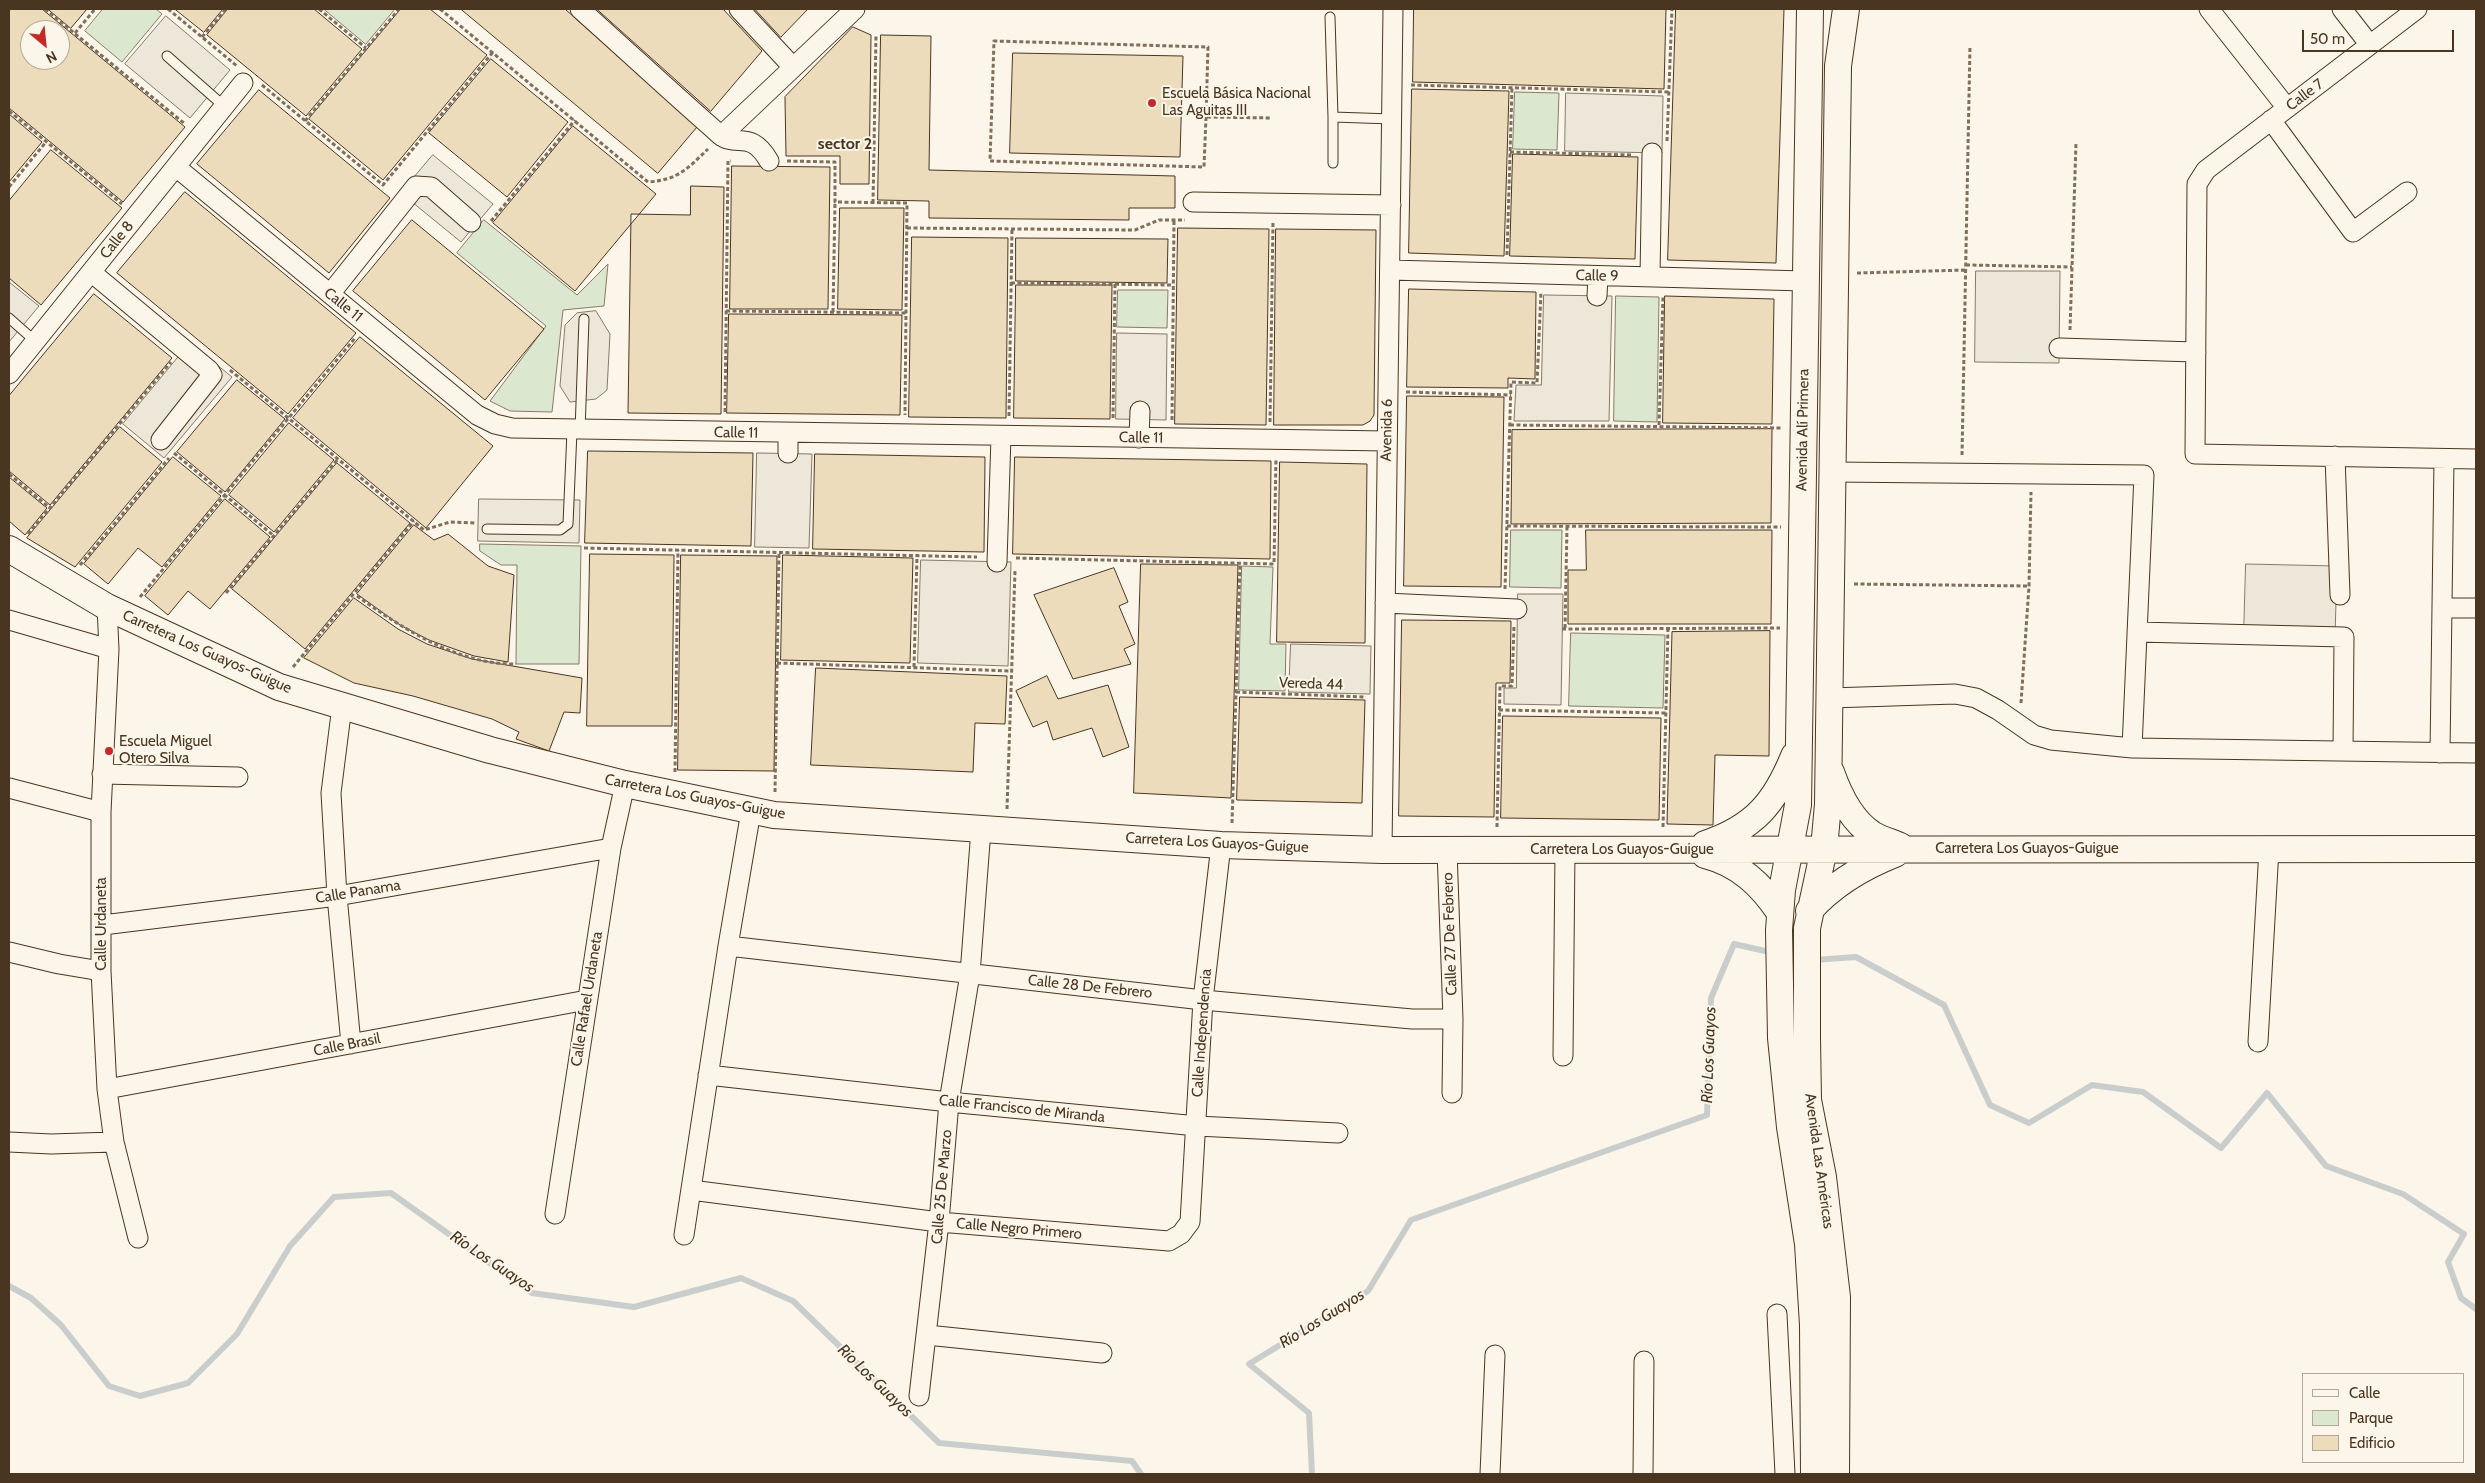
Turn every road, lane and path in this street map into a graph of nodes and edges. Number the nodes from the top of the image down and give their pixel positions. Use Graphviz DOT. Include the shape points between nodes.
graph roads {
  1 [pos="45,9"];
  2 [pos="95,9"];
  3 [pos="168,9"];
  4 [pos="226,9"];
  5 [pos="318,9"];
  6 [pos="399,9"];
  7 [pos="440,9"];
  8 [pos="580,9"];
  9 [pos="739,9"];
  10 [pos="855,9"];
  11 [pos="1394,9"];
  12 [pos="1810,9"];
  13 [pos="1846,9"];
  14 [pos="2209,9"];
  15 [pos="2342,9"];
  16 [pos="2417,9"];
  17 [pos="1330,16"];
  18 [pos="75,33"];
  19 [pos="876,35"];
  20 [pos="202,37"];
  21 [pos="2370,45"];
  22 [pos="1970,46"];
  23 [pos="366,48"];
  24 [pos="493,52"];
  25 [pos="167,56"];
  26 [pos="792,66"];
  27 [pos="245,76"];
  28 [pos="1392,84"];
  29 [pos="1512,88"];
  30 [pos="1669,92"];
  31 [pos="225,107"];
  32 [pos="2287,108"];
  33 [pos="9,111"];
  34 [pos="1206,117"];
  35 [pos="1333,117"];
  36 [pos="1272,118"];
  37 [pos="1392,119"];
  38 [pos="575,120"];
  39 [pos="2271,120"];
  40 [pos="305,121"];
  41 [pos="721,136"];
  42 [pos="201,137"];
  43 [pos="46,142"];
  44 [pos="2076,143"];
  45 [pos="1510,152"];
  46 [pos="1652,154"];
  47 [pos="769,161"];
  48 [pos="1333,163"];
  49 [pos="176,167"];
  50 [pos="9,188"];
  51 [pos="2407,192"];
  52 [pos="835,202"];
  53 [pos="1193,202"];
  54 [pos="873,203"];
  55 [pos="1273,204"];
  56 [pos="1391,206"];
  57 [pos="136,216"];
  58 [pos="1174,220"];
  59 [pos="491,221"];
  60 [pos="471,222"];
  61 [pos="907,228"];
  62 [pos="1012,229"];
  63 [pos="1966,265"];
  64 [pos="2072,267"];
  65 [pos="1390,270"];
  66 [pos="1966,270"];
  67 [pos="91,272"];
  68 [pos="1506,273"];
  69 [pos="1835,273"];
  70 [pos="1541,274"];
  71 [pos="1598,276"];
  72 [pos="1656,277"];
  73 [pos="1805,281"];
  74 [pos="1011,283"];
  75 [pos="1115,284"];
  76 [pos="1173,284"];
  77 [pos="330,294"];
  78 [pos="1598,296"];
  79 [pos="726,311"];
  80 [pos="833,312"];
  81 [pos="906,313"];
  82 [pos="9,318"];
  83 [pos="584,319"];
  84 [pos="367,324"];
  85 [pos="36,341"];
  86 [pos="183,348"];
  87 [pos="2064,348"];
  88 [pos="2196,352"];
  89 [pos="229,370"];
  90 [pos="9,374"];
  91 [pos="237,376"];
  92 [pos="230,384"];
  93 [pos="1388,391"];
  94 [pos="1511,395"];
  95 [pos="1140,411"];
  96 [pos="289,419"];
  97 [pos="1510,425"];
  98 [pos="1660,426"];
  99 [pos="1803,428"];
  100 [pos="576,431"];
  101 [pos="724,432"];
  102 [pos="788,434"];
  103 [pos="904,435"];
  104 [pos="1005,436"];
  105 [pos="1112,438"];
  106 [pos="1139,438"];
  107 [pos="1171,438"];
  108 [pos="1273,440"];
  109 [pos="1387,441"];
  110 [pos="180,445"];
  111 [pos="167,446"];
  112 [pos="788,453"];
  113 [pos="2335,456"];
  114 [pos="338,459"];
  115 [pos="2444,459"];
  116 [pos="2476,459"];
  117 [pos="1832,472"];
  118 [pos="9,474"];
  119 [pos="1962,474"];
  120 [pos="2032,474"];
  121 [pos="225,495"];
  122 [pos="50,508"];
  123 [pos="414,521"];
  124 [pos="479,523"];
  125 [pos="1507,526"];
  126 [pos="1567,526"];
  127 [pos="1802,527"];
  128 [pos="486,529"];
  129 [pos="274,536"];
  130 [pos="584,548"];
  131 [pos="11,550"];
  132 [pos="678,550"];
  133 [pos="779,552"];
  134 [pos="917,556"];
  135 [pos="1003,559"];
  136 [pos="1240,563"];
  137 [pos="65,582"];
  138 [pos="1831,584"];
  139 [pos="2029,586"];
  140 [pos="226,593"];
  141 [pos="2340,595"];
  142 [pos="357,596"];
  143 [pos="1385,603"];
  144 [pos="1512,608"];
  145 [pos="2442,608"];
  146 [pos="2476,608"];
  147 [pos="116,611"];
  148 [pos="9,620"];
  149 [pos="1668,628"];
  150 [pos="1800,628"];
  151 [pos="2137,632"];
  152 [pos="109,649"];
  153 [pos="777,663"];
  154 [pos="516,664"];
  155 [pos="914,668"];
  156 [pos="1012,671"];
  157 [pos="277,686"];
  158 [pos="1236,692"];
  159 [pos="1384,698"];
  160 [pos="1830,698"];
  161 [pos="342,706"];
  162 [pos="1499,710"];
  163 [pos="1666,713"];
  164 [pos="2020,725"];
  165 [pos="1798,738"];
  166 [pos="2132,748"];
  167 [pos="2343,751"];
  168 [pos="2440,753"];
  169 [pos="2476,753"];
  170 [pos="1829,757"];
  171 [pos="102,774"];
  172 [pos="238,777"];
  173 [pos="625,784"];
  174 [pos="9,788"];
  175 [pos="674,794"];
  176 [pos="101,812"];
  177 [pos="763,813"];
  178 [pos="993,830"];
  179 [pos="1226,846"];
  180 [pos="611,848"];
  181 [pos="2269,849"];
  182 [pos="2476,849"];
  183 [pos="1382,850"];
  184 [pos="1447,850"];
  185 [pos="1497,850"];
  186 [pos="1565,850"];
  187 [pos="1675,850"];
  188 [pos="1788,850"];
  189 [pos="1824,850"];
  190 [pos="1908,850"];
  191 [pos="337,896"];
  192 [pos="1808,920"];
  193 [pos="1779,922"];
  194 [pos="103,925"];
  195 [pos="728,946"];
  196 [pos="9,952"];
  197 [pos="101,971"];
  198 [pos="970,974"];
  199 [pos="587,1000"];
  200 [pos="1202,1000"];
  201 [pos="1453,1019"];
  202 [pos="2258,1042"];
  203 [pos="351,1044"];
  204 [pos="1563,1056"];
  205 [pos="708,1075"];
  206 [pos="107,1090"];
  207 [pos="1452,1093"];
  208 [pos="949,1102"];
  209 [pos="1197,1126"];
  210 [pos="1338,1133"];
  211 [pos="9,1142"];
  212 [pos="114,1142"];
  213 [pos="691,1190"];
  214 [pos="554,1214"];
  215 [pos="940,1222"];
  216 [pos="1190,1222"];
  217 [pos="684,1236"];
  218 [pos="138,1238"];
  219 [pos="1777,1314"];
  220 [pos="927,1335"];
  221 [pos="1102,1353"];
  222 [pos="1495,1355"];
  223 [pos="1644,1361"];
  224 [pos="919,1396"];
  225 [pos="1490,1474"];
  226 [pos="1643,1474"];
  227 [pos="1785,1474"];
  228 [pos="1814,1474"];
  229 [pos="1836,1474"];
  1 -- 18 [label="path"];
  2 -- 18 [label="path"];
  3 -- 20 [label="path"];
  4 -- 20 [label="path"];
  5 -- 23 [label="path"];
  6 -- 23 [label="path"];
  7 -- 24 [label="path"];
  8 -- 41 [label="street"];
  9 -- 26 [label="street"];
  10 -- 26 [label="street"];
  11 -- 28 [label="street, Avenida 6"];
  12 -- 73 [label="main road, Avenida Alí Primera"];
  13 -- 69 [label="main road, Avenida Alí Primera" via="1838,66"];
  14 -- 32 [label="street"];
  15 -- 21 [label="street"];
  16 -- 21 [label="street, Calle 7"];
  17 -- 35 [label="lane"];
  18 -- 42 [label="path"];
  19 -- 54 [label="path"];
  20 -- 27 [label="path"];
  21 -- 32 [label="street, Calle 7"];
  22 -- 63 [label="path"];
  23 -- 40 [label="path"];
  24 -- 38 [label="path"];
  24 -- 40 [label="path" via="383,185"];
  25 -- 31 [label="lane"];
  26 -- 41 [label="street"];
  27 -- 31 [label="street, Calle 8"];
  27 -- 40 [label="path"];
  28 -- 29 [label="path"];
  28 -- 37 [label="street, Avenida 6"];
  29 -- 30 [label="path"];
  29 -- 45 [label="path"];
  31 -- 42 [label="street, Calle 8"];
  32 -- 39 [label="street, Calle 7"];
  33 -- 43 [label="path"];
  34 -- 34 [label="path" via="1208,47 994,41 990,161 1204,167"];
  34 -- 36 [label="path"];
  35 -- 37 [label="lane"];
  35 -- 48 [label="lane"];
  37 -- 56 [label="street, Avenida 6"];
  38 -- 41 [label="path" via="648,182 666,181 685,172"];
  38 -- 59 [label="path"];
  39 -- 51 [label="street" via="2353,232"];
  39 -- 88 [label="street, Calle 7" via="2206,170 2197,184"];
  41 -- 47 [label="street" via="755,143"];
  42 -- 49 [label="street, Calle 8"];
  43 -- 50 [label="path"];
  43 -- 57 [label="path"];
  44 -- 87 [label="path"];
  45 -- 46 [label="path"];
  45 -- 68 [label="path"];
  46 -- 72 [label="street"];
  47 -- 52 [label="path" via="835,162"];
  47 -- 79 [label="path" via="728,160"];
  49 -- 57 [label="street, Calle 8"];
  49 -- 77 [label="street, Calle 11"];
  52 -- 54 [label="path"];
  52 -- 80 [label="path"];
  53 -- 55 [label="street"];
  53 -- 58 [label="path" via="1192,220"];
  54 -- 81 [label="path" via="907,203"];
  55 -- 56 [label="street"];
  55 -- 108 [label="path"];
  56 -- 65 [label="street, Avenida 6"];
  57 -- 67 [label="street, Calle 8"];
  58 -- 62 [label="path" via="1160,220 1135,230"];
  58 -- 76 [label="path"];
  60 -- 77 [label="street" via="431,187 416,186"];
  61 -- 62 [label="path"];
  62 -- 74 [label="path"];
  63 -- 64 [label="path"];
  63 -- 66 [label="path"];
  65 -- 68 [label="street, Calle 9"];
  65 -- 93 [label="street, Avenida 6"];
  66 -- 69 [label="path"];
  66 -- 119 [label="path"];
  67 -- 85 [label="street, Calle 8"];
  67 -- 86 [label="street"];
  68 -- 70 [label="street, Calle 9"];
  69 -- 117 [label="main road, Avenida Alí Primera"];
  70 -- 71 [label="street, Calle 9"];
  70 -- 94 [label="path" via="1538,383 1512,382"];
  71 -- 72 [label="street, Calle 9"];
  71 -- 78 [label="street"];
  72 -- 73 [label="street, Calle 9"];
  72 -- 98 [label="path"];
  73 -- 99 [label="main road, Avenida Alí Primera"];
  74 -- 75 [label="path"];
  74 -- 104 [label="path"];
  75 -- 76 [label="path"];
  75 -- 105 [label="path"];
  76 -- 107 [label="path"];
  77 -- 84 [label="street, Calle 11"];
  79 -- 80 [label="path"];
  79 -- 101 [label="path"];
  80 -- 81 [label="path"];
  81 -- 103 [label="path"];
  82 -- 85 [label="lane"];
  83 -- 100 [label="lane"];
  84 -- 96 [label="path"];
  84 -- 100 [label="street, Calle 11" via="478,416 512,428"];
  85 -- 90 [label="street, Calle 8"];
  86 -- 111 [label="street" via="212,375"];
  86 -- 122 [label="path"];
  87 -- 88 [label="street"];
  88 -- 113 [label="street" via="2195,454"];
  89 -- 91 [label="path"];
  91 -- 92 [label="path"];
  91 -- 96 [label="path"];
  93 -- 94 [label="path"];
  93 -- 109 [label="street, Avenida 6"];
  94 -- 97 [label="path"];
  95 -- 106 [label="street"];
  96 -- 114 [label="path"];
  96 -- 121 [label="path"];
  97 -- 98 [label="path"];
  97 -- 125 [label="path"];
  98 -- 99 [label="path"];
  99 -- 127 [label="main road, Avenida Alí Primera"];
  100 -- 101 [label="street, Calle 11"];
  100 -- 128 [label="lane" via="568,524 560,530"];
  101 -- 102 [label="street, Calle 11"];
  102 -- 103 [label="street, Calle 11"];
  102 -- 112 [label="street"];
  103 -- 104 [label="street, Calle 11"];
  104 -- 105 [label="street, Calle 11"];
  104 -- 135 [label="street"];
  105 -- 106 [label="street, Calle 11"];
  106 -- 107 [label="street, Calle 11"];
  107 -- 108 [label="street, Calle 11"];
  108 -- 109 [label="street, Calle 11"];
  108 -- 136 [label="path" via="1274,564"];
  109 -- 143 [label="street, Avenida 6"];
  110 -- 111 [label="path"];
  111 -- 121 [label="path"];
  111 -- 137 [label="path"];
  113 -- 115 [label="street"];
  113 -- 141 [label="street"];
  114 -- 123 [label="path"];
  114 -- 129 [label="path"];
  115 -- 116 [label="street"];
  115 -- 145 [label="street"];
  117 -- 119 [label="street"];
  117 -- 138 [label="main road, Avenida Alí Primera"];
  118 -- 122 [label="path"];
  119 -- 120 [label="street"];
  120 -- 139 [label="path"];
  120 -- 151 [label="street" via="2144,475"];
  121 -- 129 [label="path"];
  121 -- 147 [label="path"];
  122 -- 131 [label="path"];
  123 -- 124 [label="path" via="424,530 450,522"];
  123 -- 157 [label="path"];
  125 -- 126 [label="path"];
  125 -- 144 [label="path"];
  126 -- 127 [label="path"];
  126 -- 149 [label="path" via="1564,629"];
  127 -- 150 [label="main road, Avenida Alí Primera"];
  129 -- 140 [label="path"];
  130 -- 132 [label="path"];
  131 -- 137 [label="main road, Carretera Los Guayos-Guigue"];
  132 -- 133 [label="path"];
  132 -- 175 [label="path"];
  133 -- 134 [label="path"];
  133 -- 153 [label="path"];
  134 -- 135 [label="path"];
  134 -- 155 [label="path"];
  135 -- 136 [label="path"];
  135 -- 156 [label="path"];
  136 -- 158 [label="path"];
  137 -- 147 [label="main road, Carretera Los Guayos-Guigue"];
  138 -- 139 [label="path"];
  138 -- 160 [label="main road, Avenida Alí Primera"];
  139 -- 164 [label="path"];
  142 -- 154 [label="path" via="399,626 428,641 473,657"];
  143 -- 144 [label="street"];
  143 -- 159 [label="street, Avenida 6" via="1377,669"];
  144 -- 162 [label="path" via="1512,686 1500,686"];
  145 -- 146 [label="street"];
  145 -- 168 [label="street"];
  147 -- 152 [label="street, Calle Urdaneta"];
  147 -- 157 [label="main road, Carretera Los Guayos-Guigue"];
  148 -- 152 [label="street"];
  149 -- 150 [label="path"];
  149 -- 163 [label="path"];
  150 -- 165 [label="main road, Avenida Alí Primera"];
  151 -- 166 [label="street"];
  151 -- 167 [label="street" via="2344,637"];
  152 -- 171 [label="street, Calle Urdaneta"];
  153 -- 155 [label="path"];
  153 -- 177 [label="path"];
  155 -- 156 [label="path"];
  156 -- 178 [label="path"];
  157 -- 161 [label="main road, Carretera Los Guayos-Guigue"];
  158 -- 159 [label="path, Vereda 44"];
  158 -- 179 [label="path"];
  159 -- 183 [label="street, Avenida 6"];
  160 -- 164 [label="street" via="1955,694 1976,698"];
  160 -- 170 [label="main road, Avenida Alí Primera"];
  161 -- 173 [label="main road, Carretera Los Guayos-Guigue" via="490,750"];
  161 -- 191 [label="street" via="331,793"];
  162 -- 163 [label="path"];
  162 -- 185 [label="path"];
  163 -- 187 [label="path"];
  164 -- 166 [label="street" via="2034,735 2051,740"];
  165 -- 187 [label="main road" via="1786,774 1774,797 1758,816 1737,832"];
  165 -- 188 [label="main road, Avenida Alí Primera" via="1798,805"];
  166 -- 167 [label="street"];
  167 -- 168 [label="street"];
  168 -- 169 [label="street"];
  170 -- 189 [label="main road, Avenida Alí Primera"];
  170 -- 190 [label="main road" via="1839,794 1853,816 1872,833"];
  171 -- 172 [label="street"];
  171 -- 176 [label="street, Calle Urdaneta"];
  173 -- 175 [label="main road, Carretera Los Guayos-Guigue"];
  173 -- 180 [label="street, Calle Rafael Urdaneta"];
  174 -- 176 [label="street"];
  175 -- 177 [label="main road, Carretera Los Guayos-Guigue"];
  176 -- 194 [label="street, Calle Urdaneta"];
  177 -- 178 [label="main road, Carretera Los Guayos-Guigue"];
  177 -- 195 [label="street"];
  178 -- 179 [label="main road, Carretera Los Guayos-Guigue"];
  178 -- 198 [label="street, Calle 25 De Marzo"];
  179 -- 183 [label="main road, Carretera Los Guayos-Guigue"];
  179 -- 200 [label="street, Calle Independencia"];
  180 -- 191 [label="street, Calle Panama"];
  180 -- 199 [label="street, Calle Rafael Urdaneta"];
  181 -- 182 [label="main road, Carretera Los Guayos-Guigue"];
  181 -- 190 [label="main road, Carretera Los Guayos-Guigue"];
  181 -- 202 [label="street"];
  183 -- 184 [label="main road, Carretera Los Guayos-Guigue"];
  184 -- 185 [label="main road, Carretera Los Guayos-Guigue"];
  184 -- 201 [label="street, Calle 27 De Febrero"];
  185 -- 186 [label="main road, Carretera Los Guayos-Guigue"];
  186 -- 187 [label="main road, Carretera Los Guayos-Guigue"];
  186 -- 204 [label="street"];
  187 -- 188 [label="main road, Carretera Los Guayos-Guigue"];
  187 -- 193 [label="main road" via="1730,863 1748,874"];
  188 -- 189 [label="main road, Carretera Los Guayos-Guigue"];
  188 -- 193 [label="main road, Avenida Las Américas"];
  189 -- 190 [label="main road, Carretera Los Guayos-Guigue"];
  189 -- 192 [label="main road, Avenida Las Américas"];
  190 -- 192 [label="main road" via="1856,871 1820,899"];
  191 -- 194 [label="street, Calle Panama"];
  191 -- 203 [label="street"];
  192 -- 229 [label="main road, Avenida Las Américas" via="1808,1100 1823,1177 1837,1297"];
  193 -- 228 [label="main road, Avenida Las Américas" via="1781,1038 1790,1127 1808,1244 1814,1325"];
  194 -- 197 [label="street, Calle Urdaneta"];
  195 -- 198 [label="street, Calle 28 De Febrero"];
  195 -- 205 [label="street"];
  196 -- 197 [label="street"];
  197 -- 206 [label="street, Calle Urdaneta"];
  198 -- 200 [label="street, Calle 28 De Febrero"];
  198 -- 208 [label="street, Calle 25 De Marzo"];
  199 -- 203 [label="street, Calle Brasil"];
  199 -- 214 [label="street, Calle Rafael Urdaneta"];
  200 -- 201 [label="street, Calle 28 De Febrero" via="1412,1019"];
  200 -- 209 [label="street, Calle Independencia"];
  201 -- 207 [label="street, Calle 27 De Febrero"];
  203 -- 206 [label="street, Calle Brasil"];
  205 -- 208 [label="street, Calle Francisco de Miranda"];
  205 -- 213 [label="street"];
  206 -- 212 [label="street, Calle Urdaneta"];
  208 -- 209 [label="street, Calle Francisco de Miranda"];
  208 -- 215 [label="street, Calle 25 De Marzo"];
  209 -- 210 [label="street, Calle Francisco de Miranda"];
  209 -- 216 [label="street, Calle Independencia"];
  211 -- 212 [label="street"];
  212 -- 218 [label="street, Calle Urdaneta"];
  213 -- 215 [label="street, Calle Negro Primero"];
  213 -- 217 [label="street"];
  215 -- 216 [label="street, Calle Negro Primero" via="1169,1241 1182,1234"];
  215 -- 220 [label="street, Calle 25 De Marzo"];
  219 -- 227 [label="street"];
  220 -- 221 [label="street"];
  220 -- 224 [label="street, Calle 25 De Marzo"];
  222 -- 225 [label="street"];
  223 -- 226 [label="street"];
}
